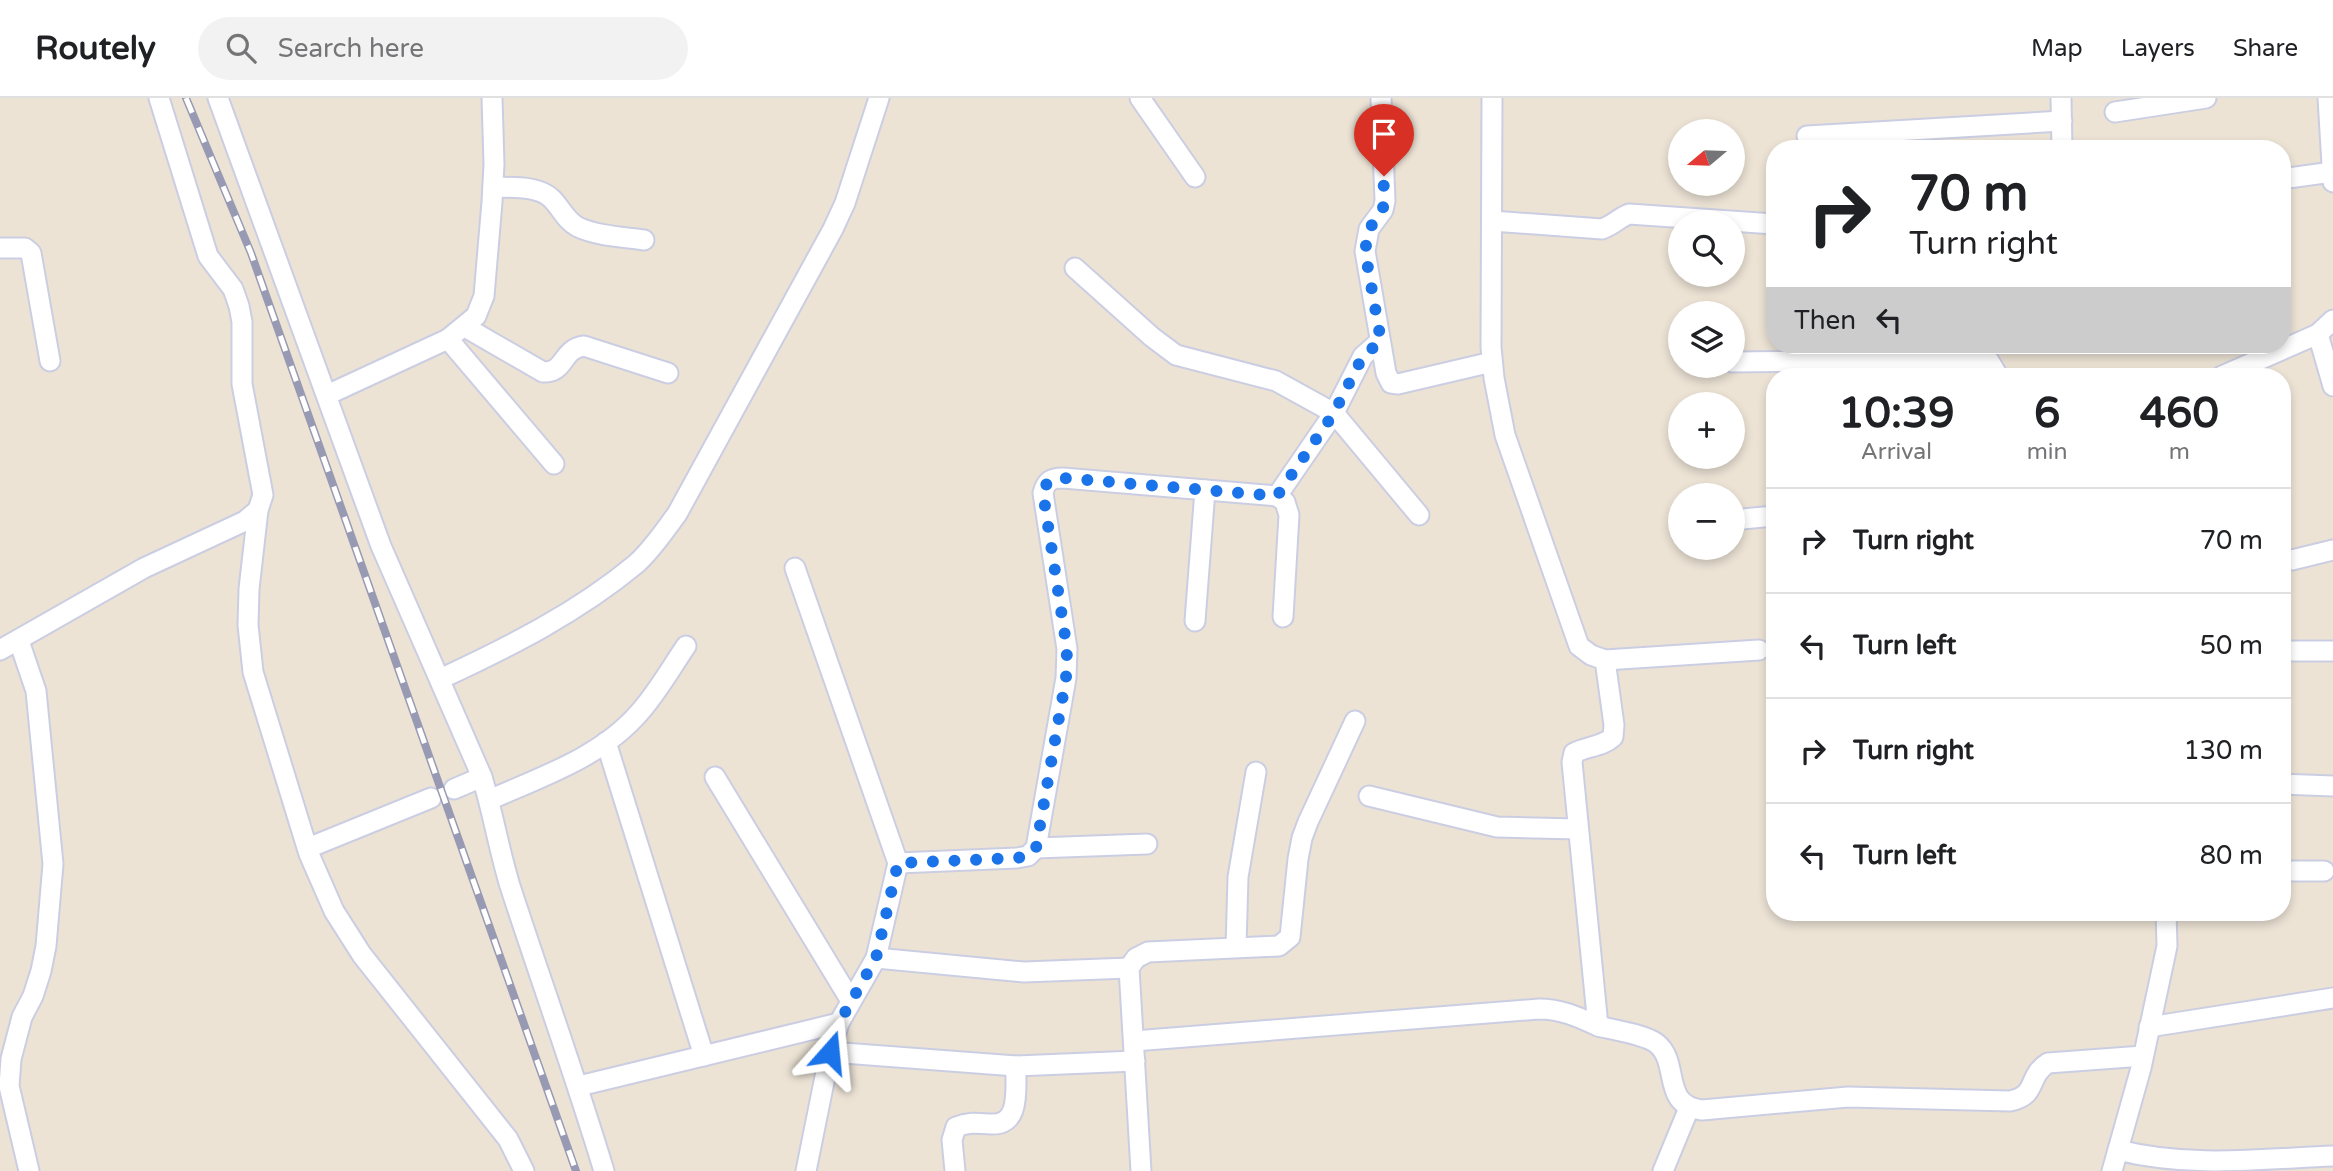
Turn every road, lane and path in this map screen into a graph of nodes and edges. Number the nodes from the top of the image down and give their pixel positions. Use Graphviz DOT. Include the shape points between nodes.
graph roads {
  1 [pos="159,98"];
  2 [pos="218,98"];
  3 [pos="492,98"];
  4 [pos="879,98"];
  5 [pos="1140,98"];
  6 [pos="1381,98"];
  7 [pos="1492,98"];
  8 [pos="2061,98"];
  9 [pos="2206,98"];
  10 [pos="2328,98"];
  11 [pos="2115,112"];
  12 [pos="2062,121"];
  13 [pos="1807,136"];
  14 [pos="2062,140"];
  15 [pos="1195,177"];
  16 [pos="2332,177"];
  17 [pos="2291,179"];
  18 [pos="493,187"];
  19 [pos="1492,222"];
  20 [pos="1766,223"];
  21 [pos="644,240"];
  22 [pos="0,248"];
  23 [pos="1075,268"];
  24 [pos="2333,320"];
  25 [pos="465,327"];
  26 [pos="2318,334"];
  27 [pos="448,339"];
  28 [pos="1381,341"];
  29 [pos="2291,346"];
  30 [pos="2274,354"];
  31 [pos="50,361"];
  32 [pos="1492,362"];
  33 [pos="1745,362"];
  34 [pos="1993,368"];
  35 [pos="2243,368"];
  36 [pos="668,373"];
  37 [pos="2333,386"];
  38 [pos="327,395"];
  39 [pos="1334,413"];
  40 [pos="554,464"];
  41 [pos="1205,490"];
  42 [pos="1277,496"];
  43 [pos="258,510"];
  44 [pos="1419,515"];
  45 [pos="1766,517"];
  46 [pos="1745,519"];
  47 [pos="2333,550"];
  48 [pos="2291,560"];
  49 [pos="795,568"];
  50 [pos="1283,617"];
  51 [pos="1195,621"];
  52 [pos="19,641"];
  53 [pos="686,646"];
  54 [pos="0,650"];
  55 [pos="1759,650"];
  56 [pos="2291,651"];
  57 [pos="2333,651"];
  58 [pos="1605,660"];
  59 [pos="440,679"];
  60 [pos="1356,721"];
  61 [pos="606,742"];
  62 [pos="1256,772"];
  63 [pos="482,777"];
  64 [pos="715,777"];
  65 [pos="2291,784"];
  66 [pos="2333,786"];
  67 [pos="454,789"];
  68 [pos="1369,796"];
  69 [pos="430,798"];
  70 [pos="489,800"];
  71 [pos="1578,829"];
  72 [pos="1147,844"];
  73 [pos="308,848"];
  74 [pos="1036,848"];
  75 [pos="898,863"];
  76 [pos="2291,871"];
  77 [pos="2324,871"];
  78 [pos="2166,921"];
  79 [pos="1236,947"];
  80 [pos="876,958"];
  81 [pos="1129,968"];
  82 [pos="2333,998"];
  83 [pos="852,1001"];
  84 [pos="839,1023"];
  85 [pos="1598,1026"];
  86 [pos="2150,1027"];
  87 [pos="1134,1041"];
  88 [pos="830,1052"];
  89 [pos="704,1056"];
  90 [pos="2143,1056"];
  91 [pos="1135,1061"];
  92 [pos="1016,1066"];
  93 [pos="579,1086"];
  94 [pos="1689,1108"];
  95 [pos="8,1121"];
  96 [pos="2118,1150"];
  97 [pos="2333,1156"];
  98 [pos="2244,1165"];
  99 [pos="29,1171"];
  100 [pos="524,1171"];
  101 [pos="604,1171"];
  102 [pos="806,1171"];
  103 [pos="955,1171"];
  104 [pos="1142,1171"];
  105 [pos="1663,1171"];
  106 [pos="2112,1171"];
  1 -- 43 [label="street" via="208,256 233,289 239,306 242,384 262,481"];
  2 -- 38 [label="street"];
  3 -- 18 [label="street"];
  4 -- 59 [label="street" via="833,229 659,539 638,563 561,618"];
  5 -- 15 [label="street"];
  6 -- 28 [label="street" via="1384,201 1369,229 1365,251"];
  7 -- 19 [label="street"];
  8 -- 12 [label="street"];
  9 -- 11 [label="street"];
  10 -- 16 [label="street"];
  12 -- 13 [label="street"];
  12 -- 14 [label="street"];
  16 -- 17 [label="street"];
  18 -- 21 [label="street" via="537,190 553,200 576,226"];
  18 -- 25 [label="street" via="484,296 476,316"];
  19 -- 20 [label="street" via="1602,229 1629,214"];
  19 -- 32 [label="street"];
  22 -- 31 [label="street" via="25,248 31,253"];
  23 -- 39 [label="street" via="1176,355 1276,381"];
  24 -- 26 [label="street"];
  25 -- 27 [label="street"];
  25 -- 36 [label="street" via="543,372 558,369 568,352 584,346"];
  26 -- 29 [label="street"];
  26 -- 37 [label="street"];
  27 -- 38 [label="street"];
  27 -- 40 [label="street"];
  28 -- 32 [label="street" via="1391,383"];
  28 -- 39 [label="street" via="1363,356"];
  30 -- 35 [label="street"];
  32 -- 58 [label="street" via="1505,435 1579,646"];
  33 -- 34 [label="street" via="1975,359 1989,361"];
  38 -- 59 [label="street" via="381,546"];
  39 -- 42 [label="street"];
  39 -- 44 [label="street"];
  41 -- 42 [label="street"];
  41 -- 51 [label="street"];
  41 -- 74 [label="street" via="1063,478 1045,484 1067,649"];
  42 -- 50 [label="street" via="1285,502 1289,515"];
  43 -- 52 [label="street" via="245,521 144,568"];
  43 -- 73 [label="street" via="247,625 253,672"];
  45 -- 46 [label="street"];
  47 -- 48 [label="street"];
  49 -- 75 [label="street"];
  52 -- 54 [label="street"];
  52 -- 95 [label="street" via="36,691 53,864 41,971 11,1059"];
  53 -- 61 [label="street" via="640,713"];
  55 -- 58 [label="street"];
  56 -- 57 [label="street"];
  58 -- 71 [label="street" via="1613,737 1574,753"];
  59 -- 63 [label="street"];
  60 -- 79 [label="street" via="1305,830 1290,937 1279,946"];
  61 -- 70 [label="street" via="583,758"];
  61 -- 89 [label="street"];
  62 -- 79 [label="street" via="1238,877"];
  63 -- 67 [label="street"];
  63 -- 70 [label="street"];
  64 -- 83 [label="street"];
  65 -- 66 [label="street"];
  68 -- 71 [label="street" via="1497,827"];
  69 -- 73 [label="street"];
  70 -- 93 [label="street" via="510,887"];
  71 -- 85 [label="street"];
  72 -- 74 [label="street"];
  73 -- 100 [label="street" via="334,911 362,955 508,1139"];
  74 -- 75 [label="street" via="1017,858"];
  75 -- 80 [label="street"];
  76 -- 77 [label="street"];
  78 -- 86 [label="street" via="2166,946"];
  79 -- 81 [label="street" via="1148,952"];
  80 -- 81 [label="street" via="1024,972"];
  80 -- 83 [label="street"];
  81 -- 87 [label="street"];
  82 -- 86 [label="street"];
  83 -- 84 [label="street"];
  84 -- 88 [label="street"];
  84 -- 89 [label="street"];
  85 -- 87 [label="street" via="1556,1009 1539,1009"];
  85 -- 94 [label="street" via="1654,1042 1662,1050 1681,1102"];
  86 -- 90 [label="street"];
  87 -- 91 [label="street"];
  88 -- 92 [label="street"];
  88 -- 102 [label="street"];
  89 -- 93 [label="street"];
  90 -- 94 [label="street" via="2048,1063 2038,1069 2029,1093 2010,1101 1848,1097"];
  90 -- 96 [label="street"];
  91 -- 92 [label="street"];
  91 -- 104 [label="street"];
  92 -- 103 [label="street" via="1015,1111 1009,1120 996,1124 966,1122 956,1127 952,1140"];
  93 -- 101 [label="street"];
  94 -- 105 [label="street"];
  95 -- 99 [label="street"];
  96 -- 98 [label="street"];
  96 -- 106 [label="street"];
  97 -- 98 [label="street"];
}
